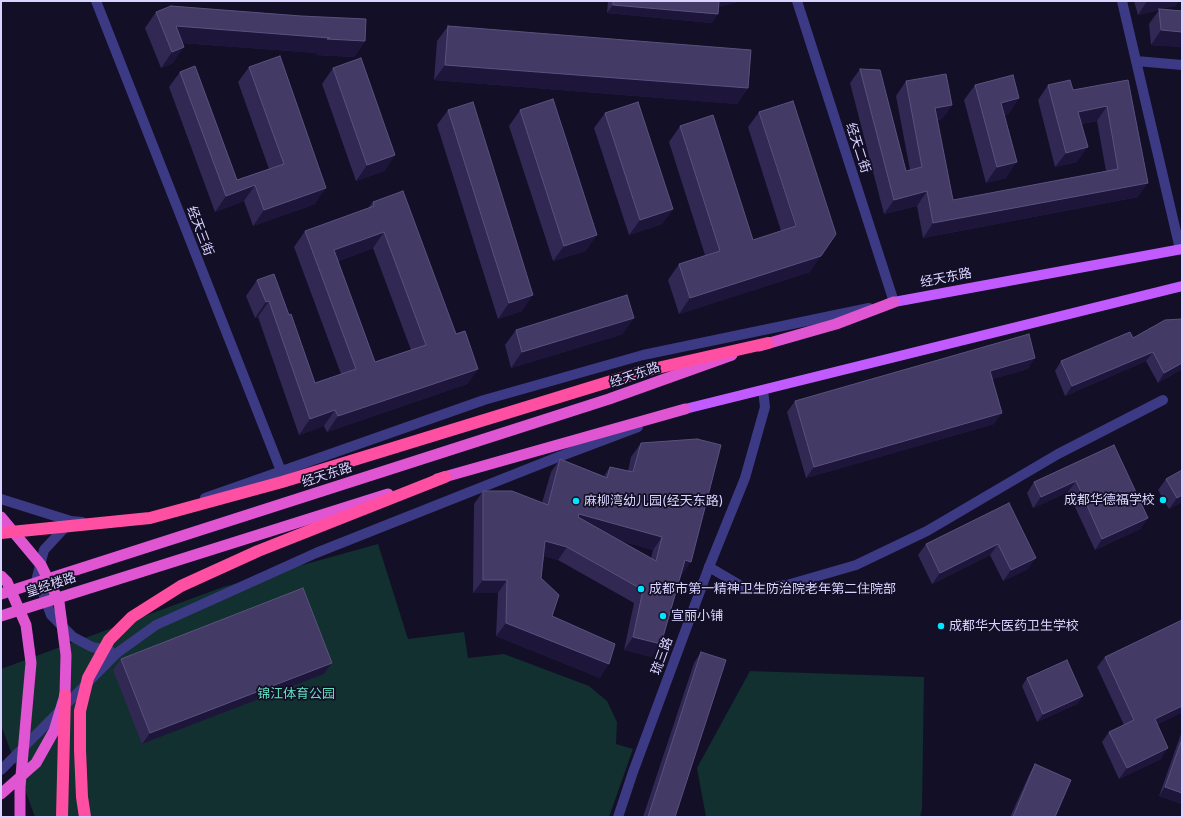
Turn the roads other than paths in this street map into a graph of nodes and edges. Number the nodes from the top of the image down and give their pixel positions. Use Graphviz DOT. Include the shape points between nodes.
graph roads {
  1 [pos="96,1"];
  2 [pos="797,1"];
  3 [pos="1122,1"];
  4 [pos="1136,61"];
  5 [pos="1182,65"];
  6 [pos="1181,249"];
  7 [pos="1182,286"];
  8 [pos="894,302"];
  9 [pos="768,343"];
  10 [pos="763,390"];
  11 [pos="1163,400"];
  12 [pos="685,409"];
  13 [pos="280,471"];
  14 [pos="445,477"];
  15 [pos="1,499"];
  16 [pos="1,517"];
  17 [pos="71,521"];
  18 [pos="1,533"];
  19 [pos="105,561"];
  20 [pos="709,567"];
  21 [pos="1,576"];
  22 [pos="1,594"];
  23 [pos="1,616"];
  24 [pos="117,653"];
  25 [pos="65,695"];
  26 [pos="1,770"];
  27 [pos="1,794"];
  28 [pos="20,817"];
  29 [pos="62,817"];
  30 [pos="85,817"];
  31 [pos="618,817"];
  1 -- 13 [label="street, 经天三街"];
  2 -- 8 [label="street, 经天二街"];
  3 -- 4 [label="street"];
  4 -- 5 [label="street"];
  4 -- 6 [label="street"];
  6 -- 8 [label="main road, 经天东路"];
  7 -- 10 [label="main road"];
  8 -- 9 [label="highway, 经天东路" via="836,324"];
  8 -- 13 [label="street" via="643,355 484,400"];
  9 -- 18 [label="highway" via="644,371 282,482 150,518"];
  9 -- 19 [label="highway, 经天东路" via="609,399"];
  10 -- 12 [label="main road"];
  10 -- 20 [label="street, 琉三路" via="765,407 745,478"];
  11 -- 20 [label="street" via="1058,454 927,531 856,565 787,585 748,590"];
  12 -- 14 [label="highway"];
  12 -- 24 [label="street" via="316,552 156,625"];
  13 -- 17 [label="street" via="118,527"];
  14 -- 23 [label="highway, 皇经楼路"];
  14 -- 30 [label="highway" via="258,551 181,586 132,617 109,640 88,678 80,711 82,798"];
  15 -- 17 [label="street"];
  16 -- 25 [label="highway" via="42,565 59,602 66,655"];
  17 -- 24 [label="street" via="44,550 37,577 51,614 73,637 92,647"];
  19 -- 22 [label="highway, 皇经楼路"];
  20 -- 31 [label="street, 琉三路"];
  21 -- 28 [label="highway" via="7,582 26,625 31,663 20,787"];
  24 -- 26 [label="street"];
  25 -- 27 [label="highway" via="54,731 36,763"];
  25 -- 29 [label="highway"];
}
